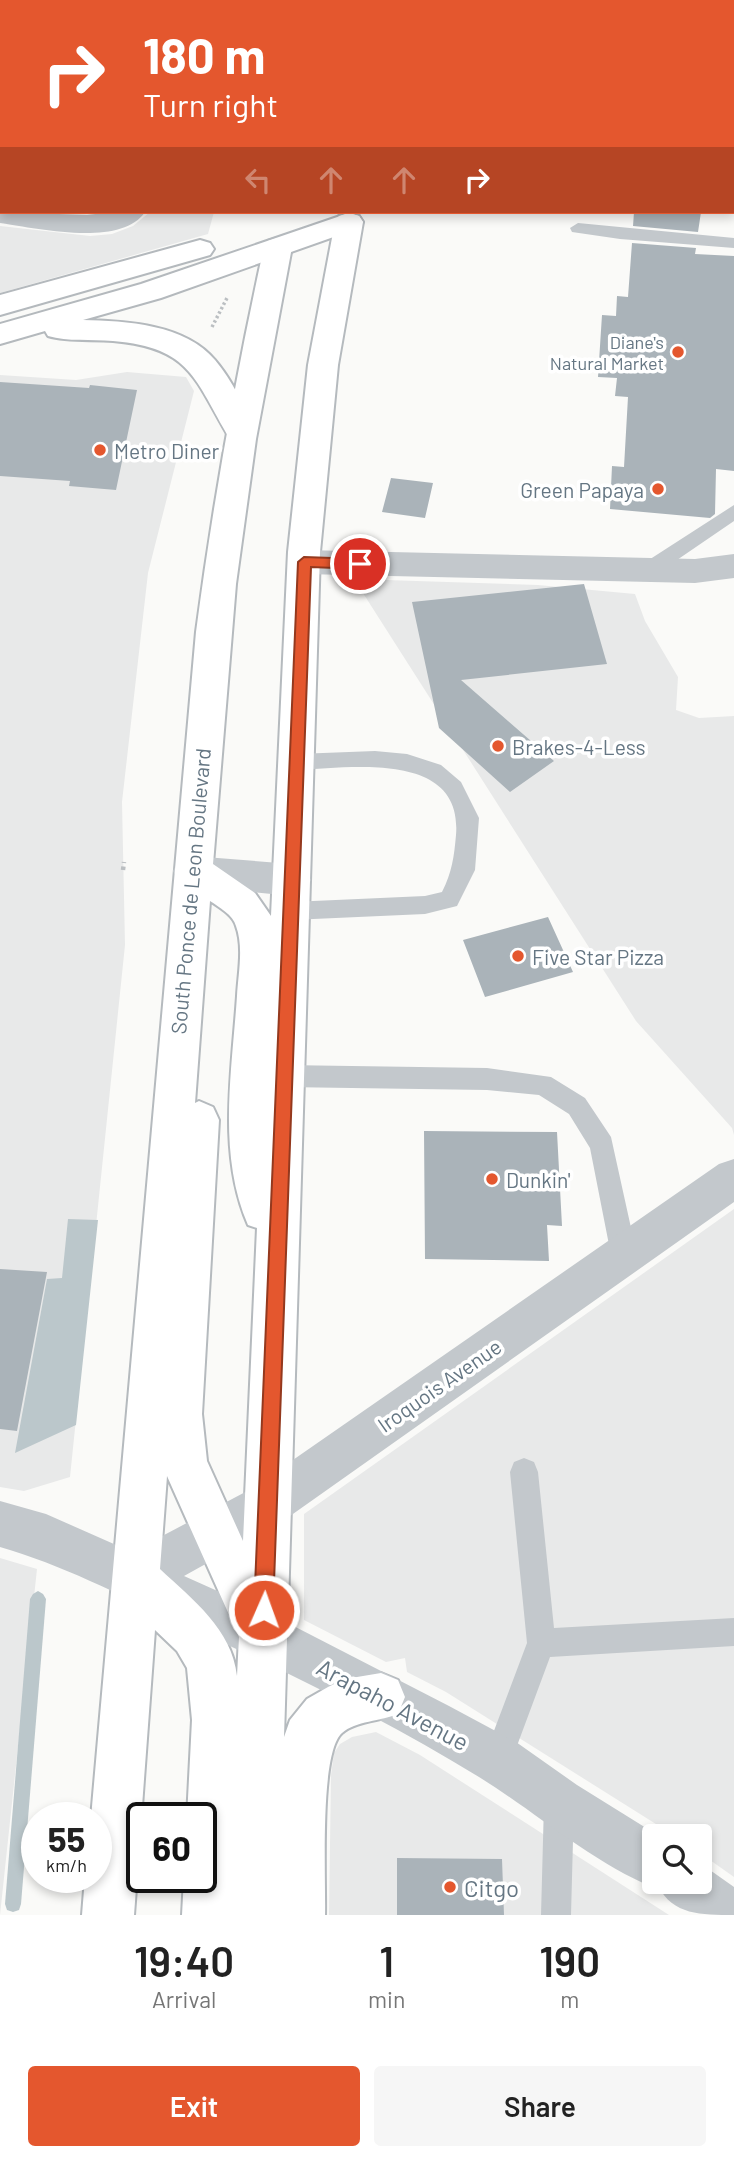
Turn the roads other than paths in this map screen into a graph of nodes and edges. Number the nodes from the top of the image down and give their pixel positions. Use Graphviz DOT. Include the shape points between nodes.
graph roads {
  1 [pos="0,214"];
  2 [pos="128,214"];
  3 [pos="350,217"];
  4 [pos="284,228"];
  5 [pos="578,228"];
  6 [pos="734,243"];
  7 [pos="0,305"];
  8 [pos="14,331"];
  9 [pos="241,431"];
  10 [pos="734,512"];
  11 [pos="304,562"];
  12 [pos="734,566"];
  13 [pos="648,570"];
  14 [pos="297,762"];
  15 [pos="192,872"];
  16 [pos="292,896"];
  17 [pos="187,933"];
  18 [pos="284,1076"];
  19 [pos="734,1178"];
  20 [pos="624,1255"];
  21 [pos="276,1289"];
  22 [pos="524,1472"];
  23 [pos="267,1506"];
  24 [pos="0,1524"];
  25 [pos="215,1533"];
  26 [pos="134,1577"];
  27 [pos="734,1632"];
  28 [pos="263,1636"];
  29 [pos="541,1643"];
  30 [pos="381,1697"];
  31 [pos="498,1760"];
  32 [pos="559,1803"];
  33 [pos="642,1855"];
  34 [pos="700,1894"];
  35 [pos="108,1915"];
  36 [pos="208,1915"];
  37 [pos="252,1915"];
  38 [pos="299,1915"];
  39 [pos="556,1915"];
  40 [pos="729,1915"];
  1 -- 2 [label="street" via="94,225 112,223"];
  3 -- 4 [label="main road"];
  3 -- 11 [label="main road" via="321,378"];
  4 -- 7 [label="main road"];
  4 -- 8 [label="main road" via="150,291"];
  4 -- 9 [label="main road, South Ponce de Leon Boulevard"];
  5 -- 6 [label="lane"];
  8 -- 9 [label="main road" via="97,331 144,336 180,348 200,362"];
  9 -- 15 [label="main road, South Ponce de Leon Boulevard" via="213,632"];
  10 -- 13 [label="lane"];
  11 -- 13 [label="street"];
  11 -- 14 [label="main road"];
  12 -- 13 [label="street"];
  14 -- 16 [label="main road"];
  14 -- 16 [label="lane" via="407,762 434,771 453,788 468,818 464,870 449,899 425,905"];
  15 -- 16 [label="street"];
  15 -- 17 [label="main road, South Ponce de Leon Boulevard"];
  15 -- 21 [label="main road" via="242,902 255,923 250,1125"];
  16 -- 18 [label="main road"];
  17 -- 25 [label="main road" via="208,1005 180,1414 184,1461"];
  17 -- 26 [label="main road, South Ponce de Leon Boulevard"];
  18 -- 20 [label="lane" via="487,1079 543,1085 577,1106 602,1145"];
  18 -- 21 [label="main road"];
  19 -- 20 [label="street, Iroquois Avenue"];
  20 -- 23 [label="street, Iroquois Avenue"];
  21 -- 23 [label="main road"];
  22 -- 29 [label="lane"];
  23 -- 25 [label="street, Iroquois Avenue"];
  23 -- 28 [label="main road"];
  24 -- 26 [label="street, Arapaho Avenue" via="46,1537"];
  25 -- 26 [label="street, Iroquois Avenue"];
  25 -- 28 [label="main road"];
  26 -- 28 [label="street, Arapaho Avenue"];
  26 -- 35 [label="main road, South Ponce de Leon Boulevard"];
  26 -- 36 [label="main road" via="194,1634 211,1661 217,1720"];
  27 -- 29 [label="lane"];
  28 -- 30 [label="street, Arapaho Avenue"];
  28 -- 37 [label="main road"];
  29 -- 31 [label="lane"];
  30 -- 31 [label="street, Arapaho Avenue"];
  30 -- 38 [label="main road" via="345,1704 324,1716 308,1738 302,1774"];
  31 -- 32 [label="street, Arapaho Avenue"];
  32 -- 33 [label="street, Arapaho Avenue"];
  32 -- 39 [label="lane"];
  34 -- 40 [label="street"];
}
